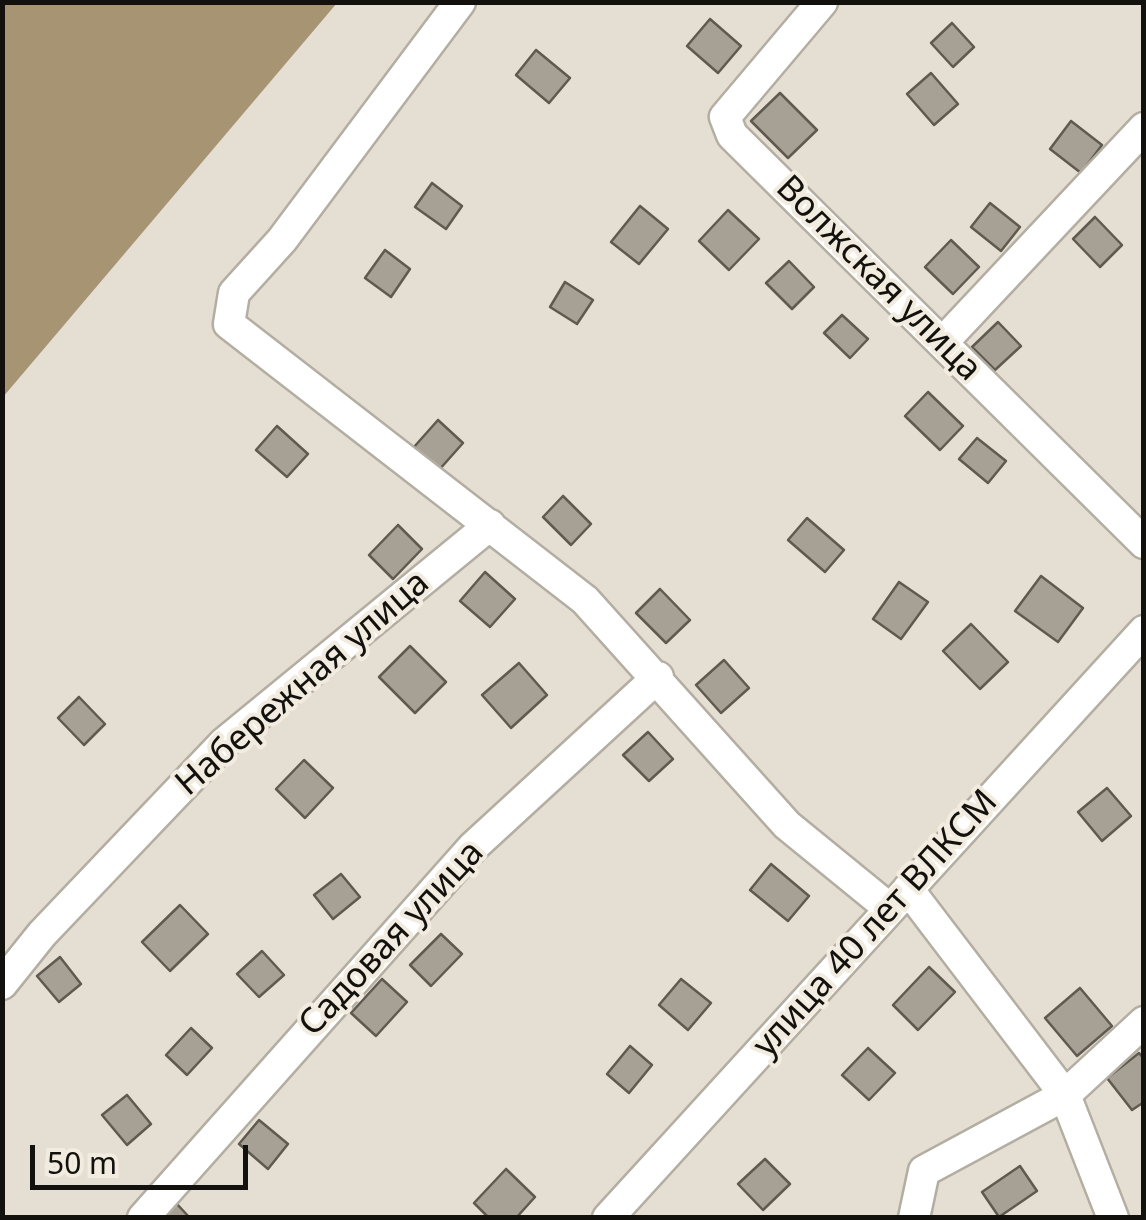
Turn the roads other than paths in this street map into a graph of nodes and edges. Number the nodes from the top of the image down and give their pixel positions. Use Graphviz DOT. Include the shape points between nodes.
graph roads {
  1 [pos="460,2"];
  2 [pos="822,2"];
  3 [pos="1144,128"];
  4 [pos="942,344"];
  5 [pos="490,525"];
  6 [pos="1144,544"];
  7 [pos="1144,631"];
  8 [pos="658,677"];
  9 [pos="899,900"];
  10 [pos="2,984"];
  11 [pos="1144,1022"];
  12 [pos="1065,1095"];
  13 [pos="143,1218"];
  14 [pos="608,1218"];
  15 [pos="914,1218"];
  16 [pos="1113,1218"];
  1 -- 5 [label="street" via="282,240 234,293 229,324"];
  2 -- 4 [label="street, Волжская улица" via="725,116 732,135"];
  3 -- 4 [label="street"];
  4 -- 6 [label="street, Волжская улица"];
  5 -- 8 [label="street" via="585,600"];
  5 -- 10 [label="street, Набережная улица" via="224,743"];
  7 -- 9 [label="street, улица 40 лет ВЛКСМ"];
  8 -- 9 [label="street" via="787,825"];
  8 -- 13 [label="street, Садовая улица" via="473,848"];
  9 -- 12 [label="street"];
  9 -- 14 [label="street, улица 40 лет ВЛКСМ"];
  11 -- 12 [label="street"];
  12 -- 15 [label="street" via="924,1171"];
  12 -- 16 [label="street"];
}
